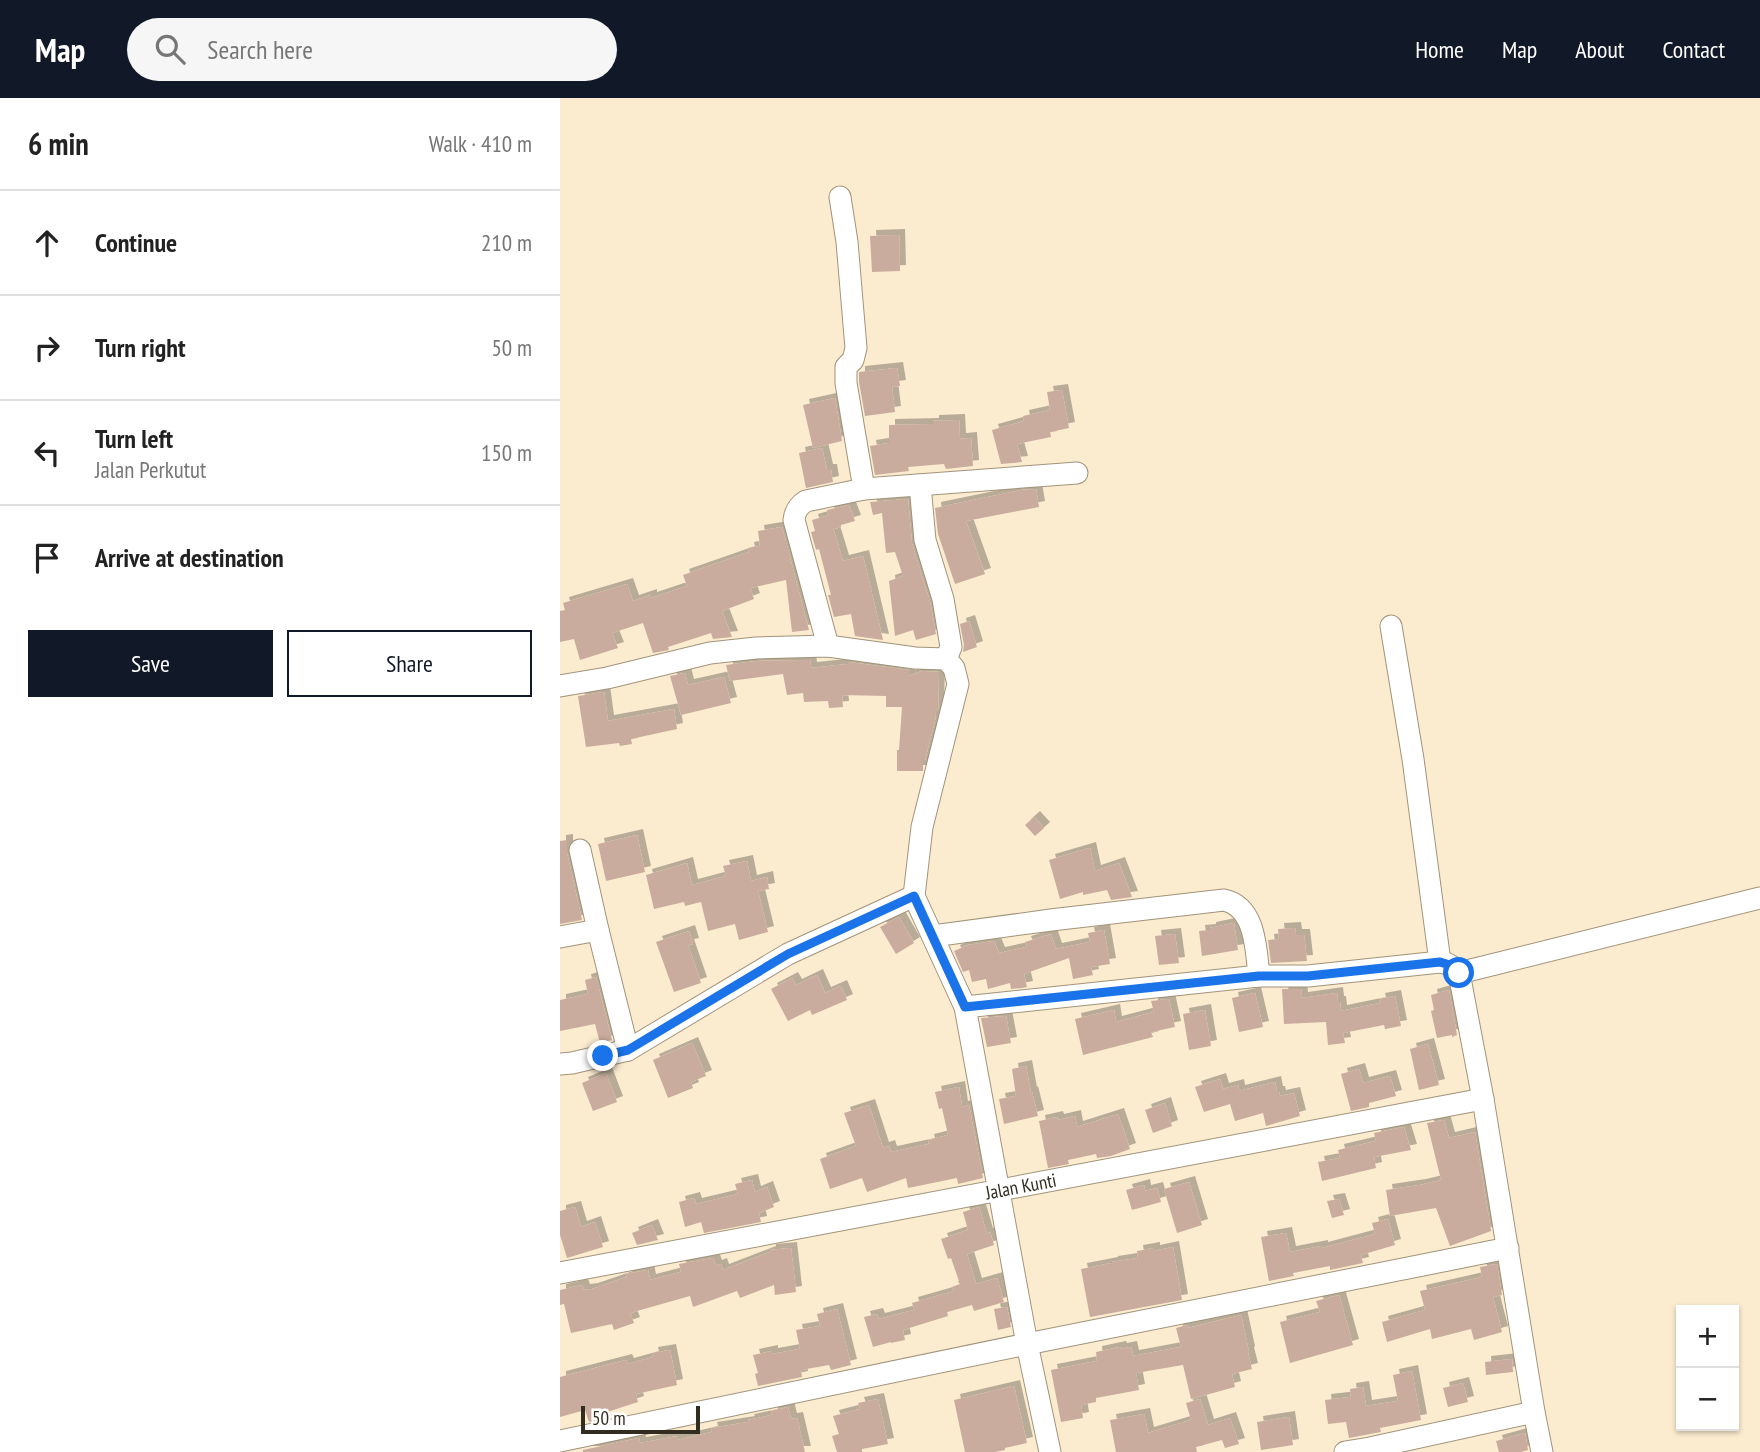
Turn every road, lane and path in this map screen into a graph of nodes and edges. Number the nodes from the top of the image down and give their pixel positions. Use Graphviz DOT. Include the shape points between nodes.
graph roads {
  1 [pos="840,197"];
  2 [pos="1077,473"];
  3 [pos="919,485"];
  4 [pos="864,489"];
  5 [pos="1391,626"];
  6 [pos="828,646"];
  7 [pos="946,659"];
  8 [pos="560,686"];
  9 [pos="580,850"];
  10 [pos="914,896"];
  11 [pos="1760,898"];
  12 [pos="598,930"];
  13 [pos="933,936"];
  14 [pos="560,937"];
  15 [pos="1440,962"];
  16 [pos="1459,973"];
  17 [pos="1259,976"];
  18 [pos="965,1007"];
  19 [pos="628,1050"];
  20 [pos="560,1064"];
  21 [pos="1483,1099"];
  22 [pos="999,1191"];
  23 [pos="1508,1248"];
  24 [pos="560,1273"];
  25 [pos="1027,1344"];
  26 [pos="1534,1412"];
  27 [pos="560,1441"];
  28 [pos="1050,1452"];
  29 [pos="1345,1452"];
  30 [pos="1542,1452"];
  1 -- 4 [label="street" via="856,348 846,367 846,383"];
  2 -- 3 [label="street"];
  3 -- 4 [label="street"];
  3 -- 7 [label="street" via="925,540 943,599 951,647"];
  4 -- 6 [label="street" via="806,501 794,513"];
  5 -- 15 [label="street"];
  6 -- 7 [label="street"];
  6 -- 8 [label="street" via="710,653"];
  7 -- 10 [label="street" via="954,668 957,684 922,827"];
  9 -- 12 [label="street"];
  10 -- 13 [label="street"];
  10 -- 19 [label="street" via="788,954"];
  11 -- 16 [label="street"];
  12 -- 14 [label="street"];
  12 -- 19 [label="street"];
  13 -- 17 [label="street" via="1224,900 1250,922"];
  13 -- 18 [label="street"];
  15 -- 16 [label="street"];
  15 -- 17 [label="street" via="1308,976"];
  16 -- 21 [label="street"];
  17 -- 18 [label="street"];
  18 -- 22 [label="street"];
  19 -- 20 [label="street"];
  21 -- 22 [label="street, Jalan Kunti"];
  21 -- 23 [label="street"];
  22 -- 24 [label="street, Jalan Kunti"];
  22 -- 25 [label="street"];
  23 -- 25 [label="street"];
  23 -- 26 [label="street"];
  25 -- 27 [label="street"];
  25 -- 28 [label="street"];
  26 -- 29 [label="street"];
  26 -- 30 [label="street"];
}
